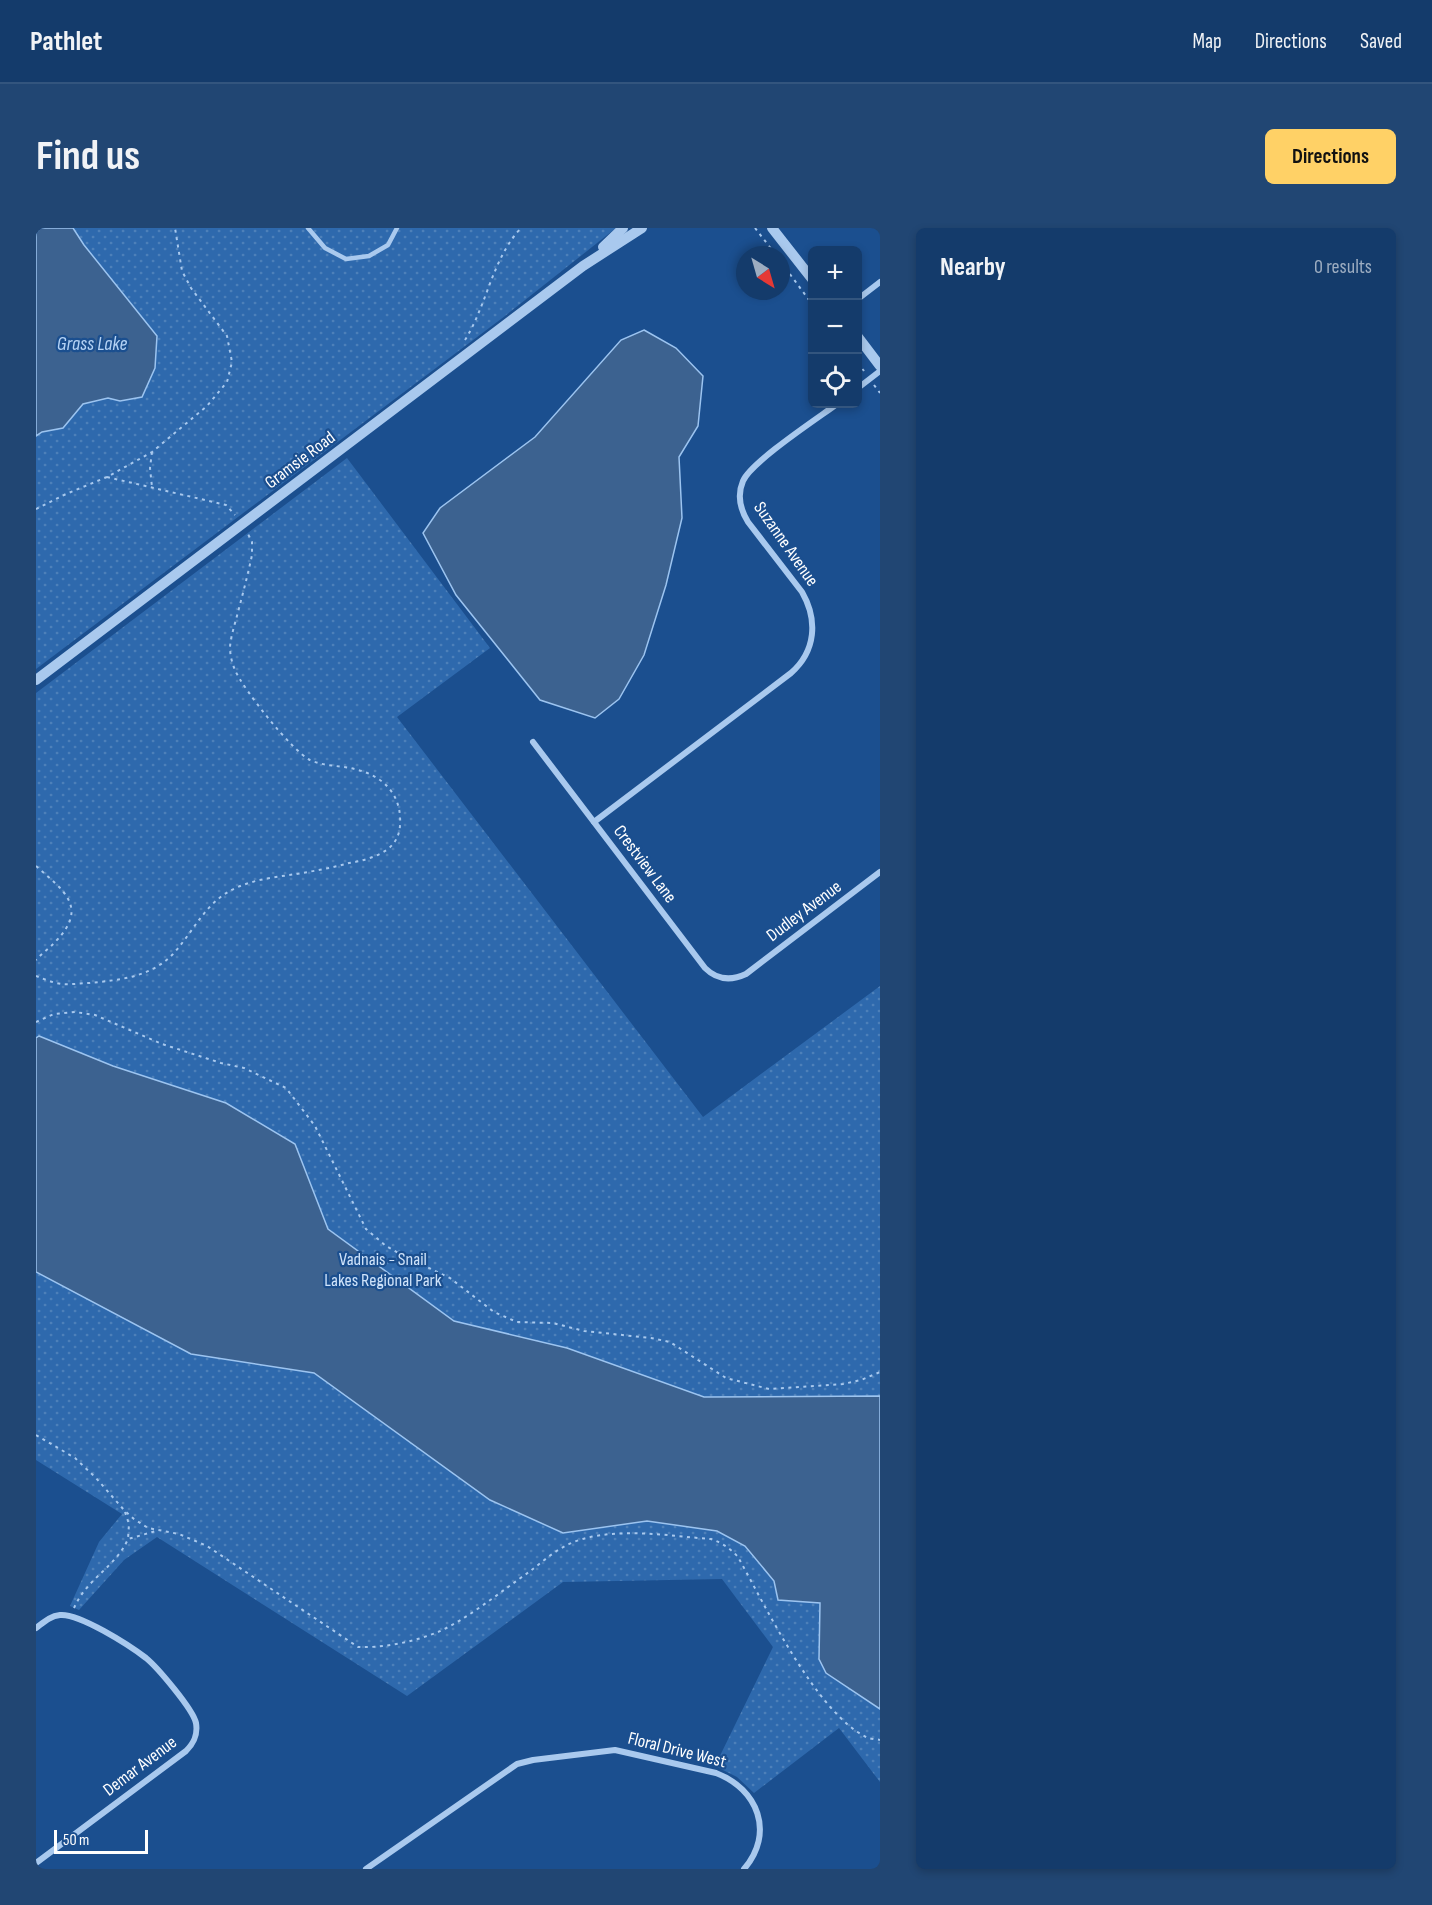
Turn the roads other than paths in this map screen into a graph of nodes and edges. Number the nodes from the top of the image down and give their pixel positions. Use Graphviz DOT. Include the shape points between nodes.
graph roads {
  1 [pos="308,228"];
  2 [pos="397,228"];
  3 [pos="623,228"];
  4 [pos="642,228"];
  5 [pos="772,228"];
  6 [pos="583,266"];
  7 [pos="808,273"];
  8 [pos="880,282"];
  9 [pos="862,296"];
  10 [pos="862,342"];
  11 [pos="880,366"];
  12 [pos="880,371"];
  13 [pos="862,385"];
  14 [pos="832,408"];
  15 [pos="36,680"];
  16 [pos="533,742"];
  17 [pos="594,822"];
  18 [pos="880,872"];
  19 [pos="746,974"];
  20 [pos="36,1628"];
  21 [pos="36,1863"];
  22 [pos="366,1869"];
  23 [pos="744,1869"];
  1 -- 2 [label="lane" via="325,248 346,259 369,256 388,244"];
  3 -- 6 [label="street, Gramsie Road"];
  4 -- 6 [label="street, Gramsie Road"];
  5 -- 7 [label="street"];
  6 -- 15 [label="street, Gramsie Road"];
  8 -- 9 [label="street"];
  10 -- 11 [label="street"];
  12 -- 13 [label="street"];
  14 -- 17 [label="street, Suzanne Avenue" via="756,465 740,489 742,512 808,604 813,631 805,657 791,673"];
  16 -- 17 [label="street, Crestview Lane"];
  17 -- 19 [label="street, Crestview Lane" via="705,968 718,978"];
  18 -- 19 [label="street, Dudley Avenue"];
  20 -- 21 [label="street, Demar Avenue" via="49,1618 71,1616 85,1620 145,1657 194,1717 197,1731 186,1751"];
  22 -- 23 [label="street, Floral Drive West" via="517,1764 615,1750 716,1773 740,1785 755,1806 760,1832 753,1857"];
}
